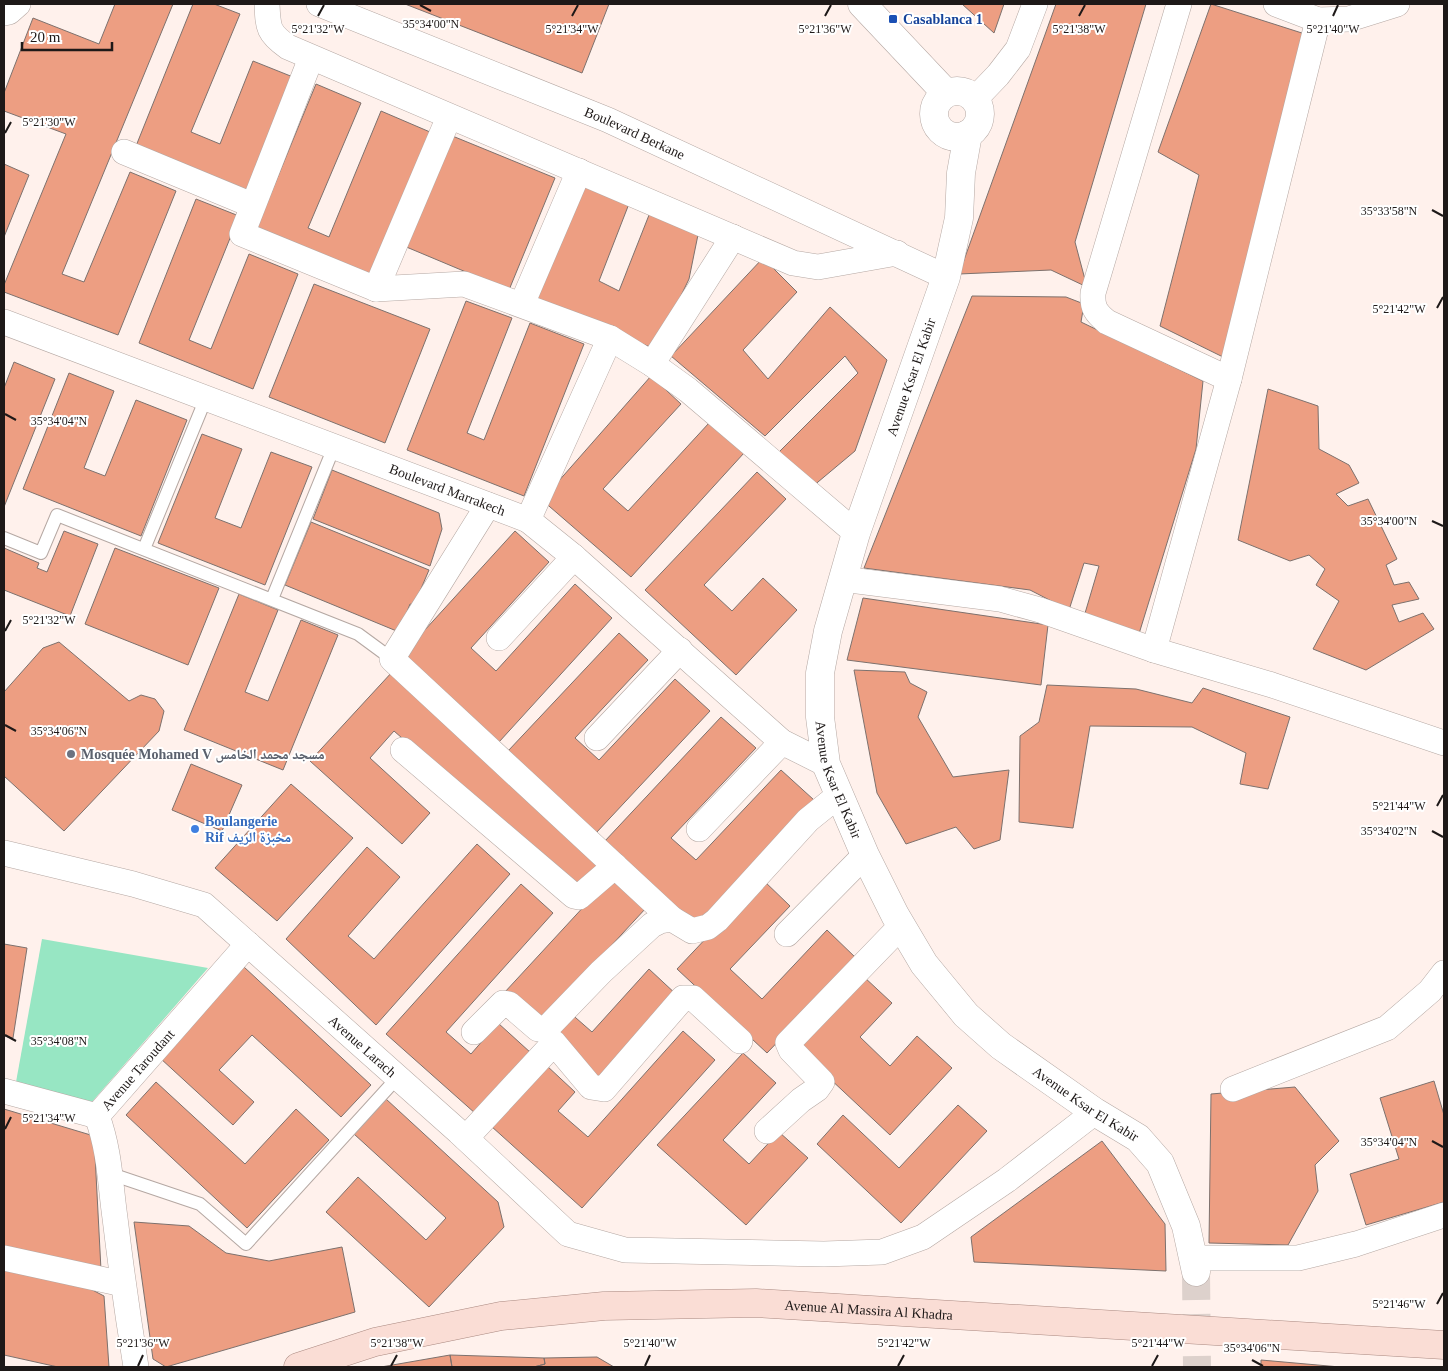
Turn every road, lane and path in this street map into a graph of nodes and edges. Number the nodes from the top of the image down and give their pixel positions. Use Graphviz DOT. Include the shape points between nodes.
graph roads {
  1 [pos="18,4"];
  2 [pos="266,4"];
  3 [pos="318,4"];
  4 [pos="862,4"];
  5 [pos="1035,4"];
  6 [pos="1180,4"];
  7 [pos="1276,4"];
  8 [pos="1397,4"];
  9 [pos="4,13"];
  10 [pos="1318,20"];
  11 [pos="311,58"];
  12 [pos="946,93"];
  13 [pos="975,99"];
  14 [pos="450,117"];
  15 [pos="958,135"];
  16 [pos="124,152"];
  17 [pos="579,171"];
  18 [pos="252,205"];
  19 [pos="733,237"];
  20 [pos="897,253"];
  21 [pos="946,277"];
  22 [pos="376,289"];
  23 [pos="522,304"];
  24 [pos="4,322"];
  25 [pos="610,338"];
  26 [pos="652,364"];
  27 [pos="1229,379"];
  28 [pos="206,398"];
  29 [pos="334,447"];
  30 [pos="488,505"];
  31 [pos="528,520"];
  32 [pos="856,533"];
  33 [pos="4,538"];
  34 [pos="144,549"];
  35 [pos="574,557"];
  36 [pos="842,579"];
  37 [pos="272,599"];
  38 [pos="499,638"];
  39 [pos="680,650"];
  40 [pos="1154,650"];
  41 [pos="392,659"];
  42 [pos="597,738"];
  43 [pos="782,742"];
  44 [pos="1444,743"];
  45 [pos="403,750"];
  46 [pos="826,764"];
  47 [pos="839,795"];
  48 [pos="699,830"];
  49 [pos="4,853"];
  50 [pos="865,855"];
  51 [pos="615,866"];
  52 [pos="672,919"];
  53 [pos="901,926"];
  54 [pos="787,934"];
  55 [pos="248,944"];
  56 [pos="1439,985"];
  57 [pos="474,1032"];
  58 [pos="548,1037"];
  59 [pos="740,1041"];
  60 [pos="398,1077"];
  61 [pos="1234,1089"];
  62 [pos="4,1091"];
  63 [pos="1095,1112"];
  64 [pos="97,1116"];
  65 [pos="767,1131"];
  66 [pos="466,1138"];
  67 [pos="111,1174"];
  68 [pos="1444,1216"];
  69 [pos="4,1258"];
  70 [pos="1195,1265"];
  71 [pos="123,1284"];
  72 [pos="1444,1345"];
  73 [pos="136,1367"];
  74 [pos="298,1367"];
  1 -- 9 [label="street"];
  2 -- 11 [label="street" via="268,26 275,38"];
  3 -- 20 [label="street, Boulevard Berkane" via="608,120"];
  4 -- 12 [label="street"];
  5 -- 13 [label="street" via="1018,49"];
  6 -- 27 [label="street" via="1092,303 1095,312 1107,322"];
  7 -- 10 [label="street"];
  8 -- 10 [label="street" via="1349,19"];
  10 -- 27 [label="street"];
  11 -- 14 [label="street"];
  11 -- 18 [label="street"];
  12 -- 13 [label="street" via="966,92"];
  12 -- 15 [label="street" via="938,100 934,120 939,129"];
  13 -- 15 [label="street" via="980,108 976,128"];
  14 -- 17 [label="street"];
  14 -- 22 [label="street"];
  15 -- 21 [label="street, Avenue Ksar El Kabir" via="961,173 959,218"];
  16 -- 18 [label="street"];
  17 -- 19 [label="street"];
  17 -- 23 [label="street"];
  18 -- 22 [label="street" via="242,234"];
  19 -- 20 [label="street" via="793,263 818,267"];
  19 -- 26 [label="street"];
  20 -- 21 [label="street, Boulevard Berkane"];
  21 -- 32 [label="street, Avenue Ksar El Kabir"];
  22 -- 23 [label="street" via="464,284"];
  23 -- 25 [label="street"];
  24 -- 28 [label="street, Boulevard Marrakech"];
  25 -- 26 [label="street"];
  25 -- 31 [label="street"];
  26 -- 32 [label="street"];
  27 -- 40 [label="street"];
  28 -- 29 [label="street, Boulevard Marrakech"];
  28 -- 34 [label="lane"];
  29 -- 30 [label="street, Boulevard Marrakech"];
  29 -- 37 [label="lane"];
  30 -- 31 [label="street, Boulevard Marrakech"];
  30 -- 41 [label="street"];
  31 -- 35 [label="street, Boulevard Marrakech"];
  32 -- 36 [label="street, Avenue Ksar El Kabir"];
  33 -- 34 [label="lane" via="41,553 57,515"];
  34 -- 37 [label="lane"];
  35 -- 38 [label="street"];
  35 -- 39 [label="street, Boulevard Marrakech"];
  36 -- 40 [label="street" via="1000,599"];
  36 -- 46 [label="street, Avenue Ksar El Kabir" via="820,673 820,717"];
  37 -- 41 [label="lane" via="358,634"];
  39 -- 42 [label="street"];
  39 -- 43 [label="street, Boulevard Marrakech"];
  40 -- 44 [label="street" via="1282,688"];
  41 -- 51 [label="street"];
  43 -- 46 [label="street, Boulevard Marrakech"];
  43 -- 48 [label="street"];
  45 -- 51 [label="street" via="574,896 579,897"];
  46 -- 47 [label="street, Avenue Ksar El Kabir"];
  47 -- 50 [label="street, Avenue Ksar El Kabir"];
  47 -- 52 [label="street" via="808,820 708,927 692,931"];
  49 -- 55 [label="street, Avenue Larach" via="204,905"];
  50 -- 53 [label="street, Avenue Ksar El Kabir"];
  50 -- 54 [label="street"];
  51 -- 52 [label="street"];
  52 -- 58 [label="street" via="652,926 601,972 548,1027"];
  53 -- 63 [label="street, Avenue Ksar El Kabir" via="924,964 966,1015 1001,1046"];
  53 -- 65 [label="street" via="788,1043 822,1082"];
  55 -- 60 [label="street, Avenue Larach"];
  55 -- 64 [label="street, Avenue Taroudant"];
  56 -- 61 [label="street" via="1387,1028"];
  57 -- 58 [label="street" via="503,1003 509,1004"];
  58 -- 59 [label="street" via="591,1087 600,1090 687,997 693,998"];
  58 -- 66 [label="street"];
  60 -- 66 [label="street, Avenue Larach"];
  60 -- 67 [label="lane" via="246,1244 200,1204"];
  62 -- 64 [label="street"];
  63 -- 66 [label="street, Avenue Larach" via="1007,1180 923,1237 882,1252 624,1250 568,1234"];
  63 -- 70 [label="street, Avenue Ksar El Kabir" via="1138,1138 1160,1163 1177,1199"];
  64 -- 67 [label="street, Avenue Taroudant" via="106,1142"];
  67 -- 71 [label="street, Avenue Taroudant"];
  68 -- 70 [label="street" via="1356,1244 1298,1258"];
  69 -- 71 [label="street"];
  71 -- 73 [label="street, Avenue Taroudant"];
  72 -- 74 [label="main road, Avenue Al Massira Al Khadra" via="756,1303 604,1306 501,1316 375,1342"];
}
